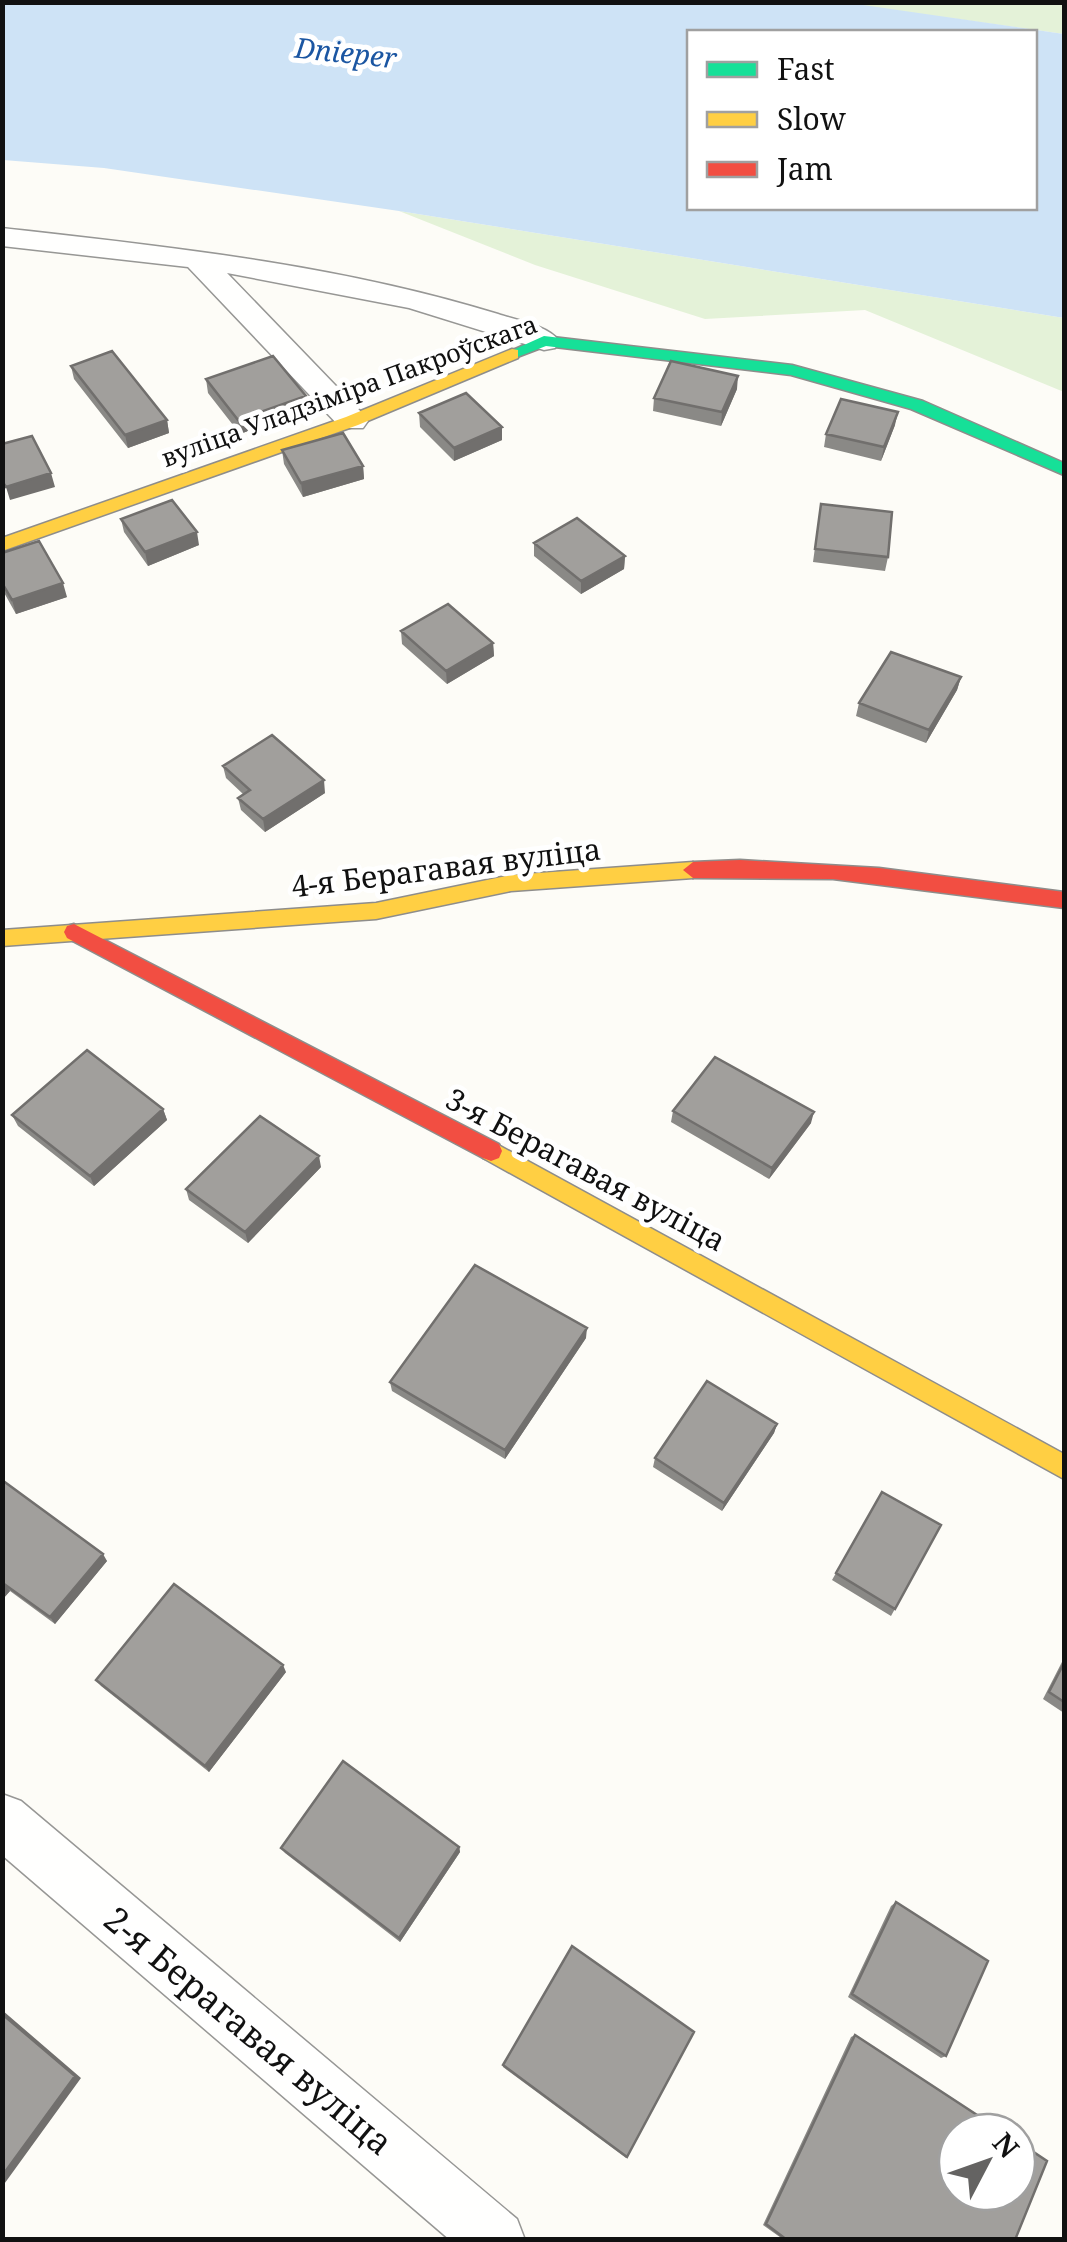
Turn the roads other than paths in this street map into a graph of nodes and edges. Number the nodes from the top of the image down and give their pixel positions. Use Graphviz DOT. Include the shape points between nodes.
graph roads {
  1 [pos="2,237"];
  2 [pos="197,259"];
  3 [pos="544,341"];
  4 [pos="352,421"];
  5 [pos="1064,469"];
  6 [pos="2,545"];
  7 [pos="1064,900"];
  8 [pos="74,932"];
  9 [pos="2,938"];
  10 [pos="1064,1467"];
  11 [pos="2,1820"];
  12 [pos="496,2240"];
  1 -- 2 [label="street"];
  2 -- 3 [label="street" via="370,286"];
  2 -- 4 [label="street"];
  3 -- 4 [label="street, вуліца Уладзіміра Пакроўскага"];
  3 -- 5 [label="street, вуліца Уладзіміра Пакроўскага" via="792,370 917,406"];
  4 -- 6 [label="street, вуліца Уладзіміра Пакроўскага"];
  7 -- 8 [label="street, 4-я Берагавая вуліца" via="887,876 729,868 512,883 376,912"];
  8 -- 9 [label="street, 4-я Берагавая вуліца"];
  8 -- 10 [label="street, 3-я Берагавая вуліца" via="595,1206"];
  11 -- 12 [label="street, 2-я Берагавая вуліца"];
}
